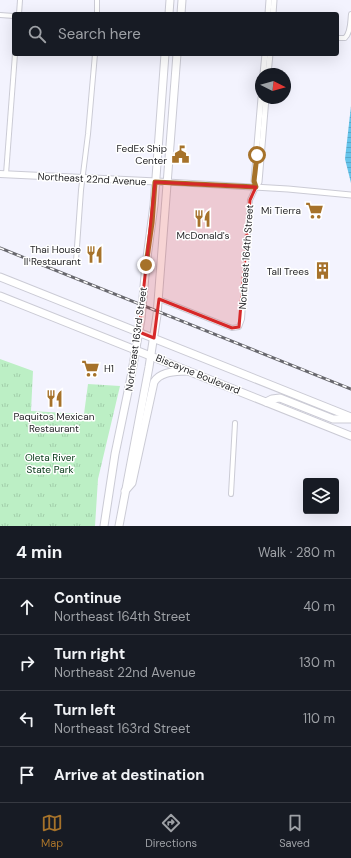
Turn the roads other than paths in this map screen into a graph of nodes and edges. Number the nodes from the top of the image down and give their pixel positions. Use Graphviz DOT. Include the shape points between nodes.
graph roads {
  1 [pos="20,0"];
  2 [pos="97,0"];
  3 [pos="182,0"];
  4 [pos="269,0"];
  5 [pos="274,0"];
  6 [pos="19,12"];
  7 [pos="97,12"];
  8 [pos="180,12"];
  9 [pos="268,12"];
  10 [pos="273,12"];
  11 [pos="351,14"];
  12 [pos="0,15"];
  13 [pos="12,16"];
  14 [pos="339,38"];
  15 [pos="16,56"];
  16 [pos="95,56"];
  17 [pos="165,56"];
  18 [pos="177,56"];
  19 [pos="265,56"];
  20 [pos="270,56"];
  21 [pos="264,68"];
  22 [pos="269,68"];
  23 [pos="260,104"];
  24 [pos="266,104"];
  25 [pos="3,174"];
  26 [pos="84,179"];
  27 [pos="155,182"];
  28 [pos="167,182"];
  29 [pos="256,187"];
  30 [pos="351,195"];
  31 [pos="76,261"];
  32 [pos="0,277"];
  33 [pos="0,296"];
  34 [pos="159,299"];
  35 [pos="139,332"];
  36 [pos="154,338"];
  37 [pos="136,350"];
  38 [pos="151,356"];
  39 [pos="188,371"];
  40 [pos="266,402"];
  41 [pos="351,418"];
  42 [pos="235,423"];
  43 [pos="351,436"];
  44 [pos="125,491"];
  45 [pos="231,494"];
  46 [pos="104,526"];
  47 [pos="119,526"];
  1 -- 6 [label="street"];
  2 -- 7 [label="street"];
  3 -- 8 [label="main road"];
  4 -- 9 [label="street"];
  5 -- 10 [label="street"];
  11 -- 14 [label="street" via="346,37"];
  12 -- 13 [label="street"];
  15 -- 25 [label="street"];
  16 -- 26 [label="street"];
  17 -- 27 [label="main road, Northeast 163rd Street"];
  18 -- 28 [label="main road, Northeast 163rd Street"];
  19 -- 21 [label="street"];
  20 -- 22 [label="street"];
  23 -- 29 [label="street, Northeast 164th Street" via="254,181"];
  24 -- 29 [label="street, Northeast 164th Street" via="259,182"];
  25 -- 26 [label="main road, Northeast 22nd Avenue"];
  26 -- 27 [label="main road, Northeast 22nd Avenue"];
  26 -- 31 [label="street"];
  27 -- 28 [label="main road, Northeast 22nd Avenue"];
  27 -- 35 [label="main road, Northeast 163rd Street"];
  28 -- 29 [label="street, Northeast 22nd Avenue"];
  28 -- 34 [label="main road, Northeast 163rd Street"];
  29 -- 30 [label="street, Northeast 22nd Avenue"];
  29 -- 34 [label="street, Northeast 164th Street" via="250,200 242,319 239,327 232,328"];
  32 -- 35 [label="main road, Biscayne Boulevard"];
  33 -- 37 [label="main road, Biscayne Boulevard"];
  34 -- 36 [label="main road, Northeast 163rd Street"];
  35 -- 36 [label="main road, Biscayne Boulevard"];
  35 -- 37 [label="main road, Northeast 163rd Street"];
  36 -- 38 [label="main road, Northeast 163rd Street"];
  36 -- 41 [label="main road, Biscayne Boulevard"];
  37 -- 38 [label="main road, Biscayne Boulevard"];
  37 -- 46 [label="main road, Northeast 163rd Street" via="115,454"];
  38 -- 39 [label="main road, Biscayne Boulevard"];
  38 -- 44 [label="main road, Northeast 163rd Street"];
  39 -- 40 [label="main road, Biscayne Boulevard"];
  39 -- 44 [label="main road" via="164,373 154,382 132,483"];
  40 -- 41 [label="main road" via="280,398 333,418"];
  40 -- 43 [label="main road, Biscayne Boulevard"];
  42 -- 45 [label="street"];
  44 -- 47 [label="main road, Northeast 163rd Street"];
}
